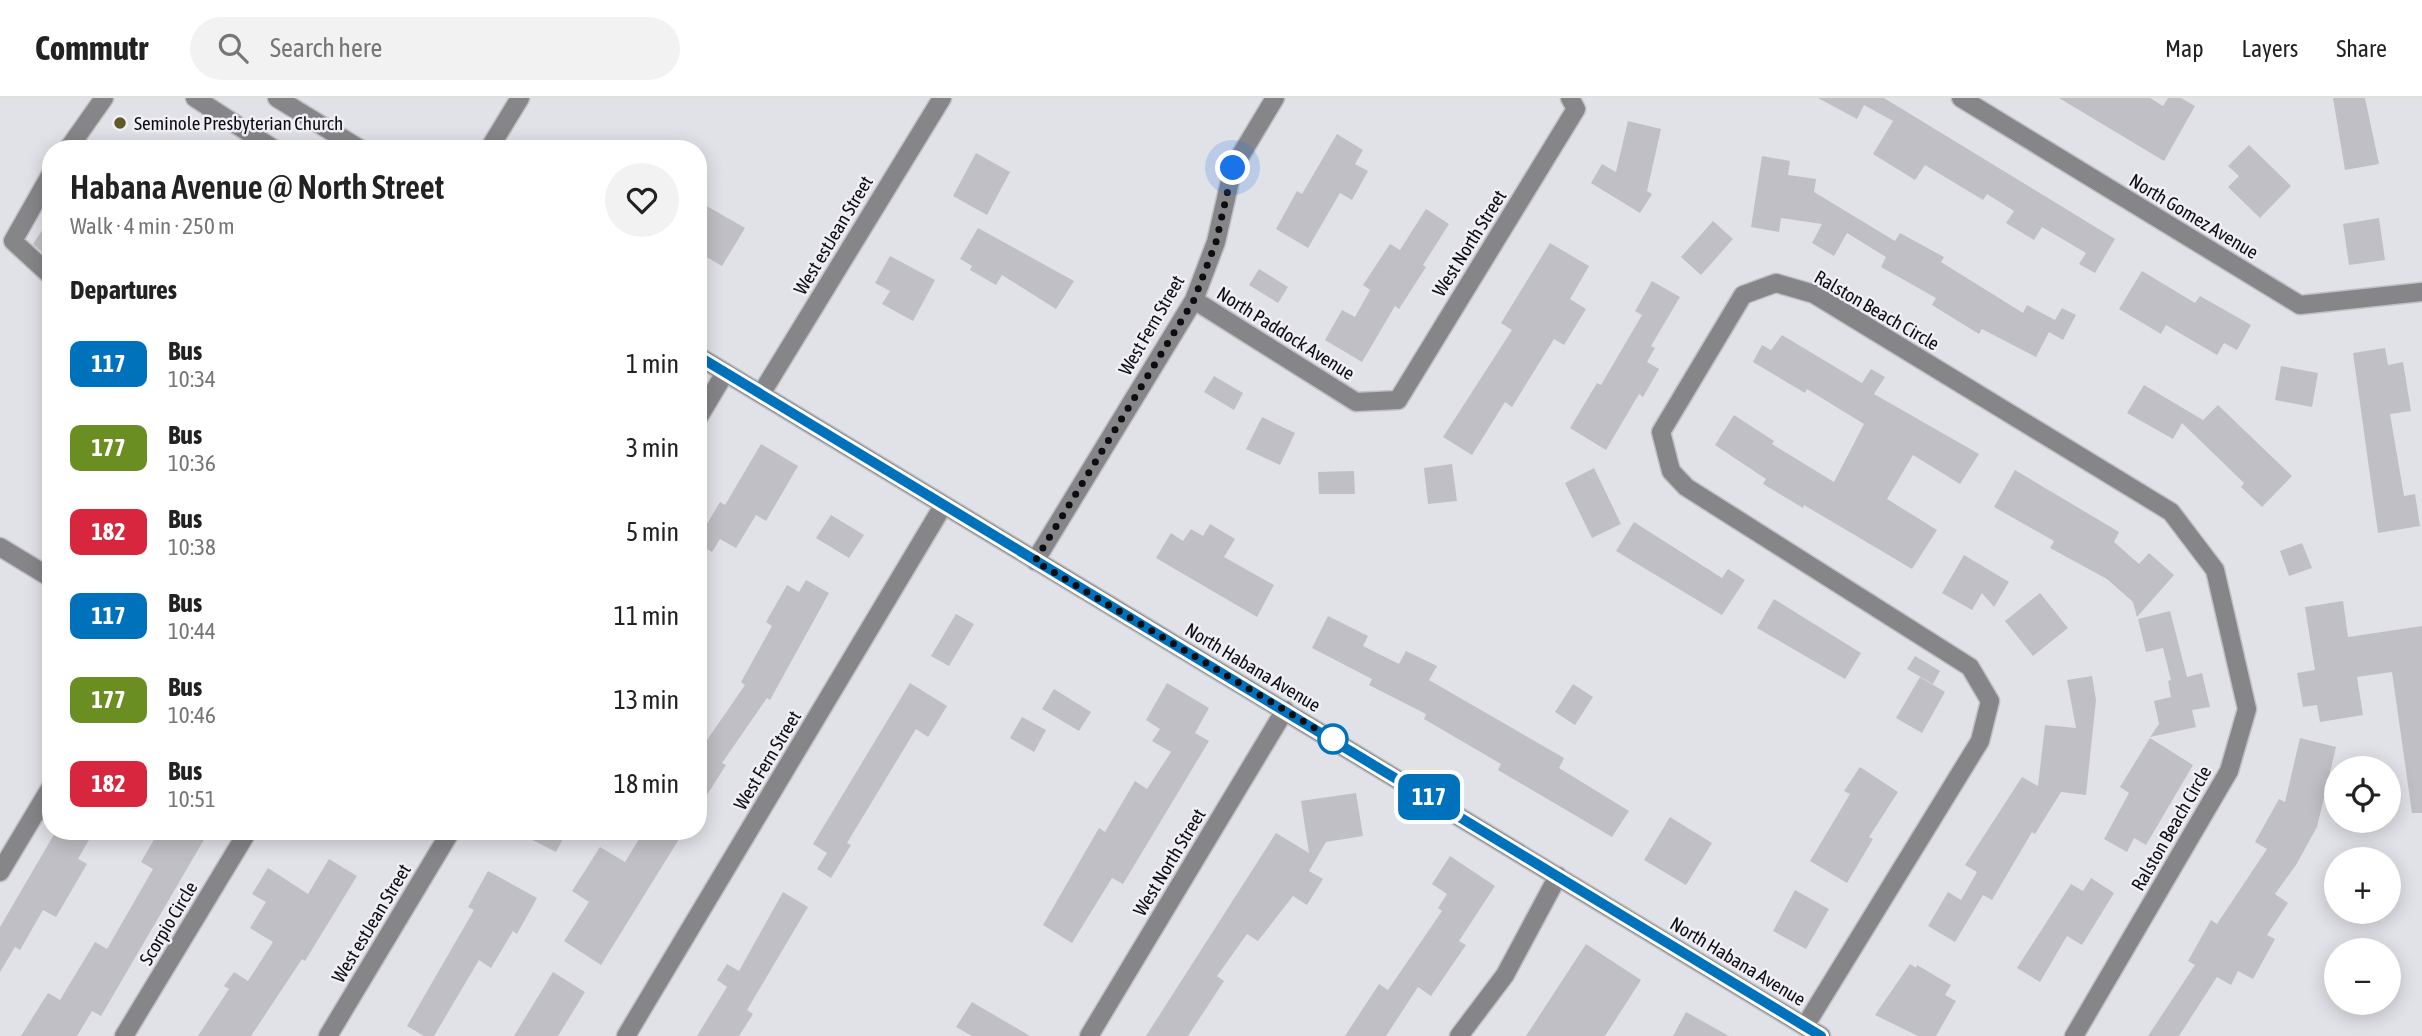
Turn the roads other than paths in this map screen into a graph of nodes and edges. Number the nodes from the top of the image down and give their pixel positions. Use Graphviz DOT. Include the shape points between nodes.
graph roads {
  1 [pos="104,98"];
  2 [pos="195,98"];
  3 [pos="277,98"];
  4 [pos="520,98"];
  5 [pos="942,98"];
  6 [pos="1275,98"];
  7 [pos="1961,98"];
  8 [pos="1573,103"];
  9 [pos="74,140"];
  10 [pos="260,140"];
  11 [pos="343,140"];
  12 [pos="494,140"];
  13 [pos="42,190"];
  14 [pos="42,268"];
  15 [pos="2422,292"];
  16 [pos="1194,300"];
  17 [pos="707,362"];
  18 [pos="725,373"];
  19 [pos="761,394"];
  20 [pos="1398,400"];
  21 [pos="707,403"];
  22 [pos="943,506"];
  23 [pos="0,547"];
  24 [pos="1035,561"];
  25 [pos="42,573"];
  26 [pos="1285,710"];
  27 [pos="42,802"];
  28 [pos="243,840"];
  29 [pos="446,840"];
  30 [pos="0,872"];
  31 [pos="1558,876"];
  32 [pos="1805,1026"];
  33 [pos="124,1036"];
  34 [pos="328,1036"];
  35 [pos="626,1036"];
  36 [pos="1089,1036"];
  37 [pos="1459,1036"];
  38 [pos="1821,1036"];
  39 [pos="2074,1036"];
  1 -- 9 [label="street"];
  2 -- 10 [label="street"];
  3 -- 11 [label="street"];
  4 -- 12 [label="street"];
  5 -- 19 [label="street, West estJean Street"];
  6 -- 16 [label="street, West Fern Street" via="1233,168 1216,242"];
  7 -- 15 [label="street, North Gomez Avenue" via="2300,305"];
  8 -- 20 [label="street, West North Street"];
  13 -- 14 [label="street" via="13,241"];
  16 -- 20 [label="street, North Paddock Avenue" via="1356,402"];
  16 -- 24 [label="street, West Fern Street"];
  17 -- 18 [label="street, North Habana Avenue"];
  18 -- 19 [label="street, North Habana Avenue"];
  18 -- 21 [label="street"];
  19 -- 22 [label="street, North Habana Avenue"];
  22 -- 24 [label="street, North Habana Avenue"];
  22 -- 35 [label="street, West Fern Street"];
  23 -- 25 [label="street"];
  24 -- 26 [label="street, North Habana Avenue"];
  26 -- 31 [label="street, North Habana Avenue"];
  26 -- 36 [label="street, West North Street"];
  27 -- 30 [label="street"];
  28 -- 33 [label="street, Scorpio Circle"];
  29 -- 34 [label="street, West estJean Street"];
  31 -- 32 [label="street, North Habana Avenue"];
  31 -- 37 [label="street" via="1505,975"];
  32 -- 38 [label="street, North Habana Avenue"];
  32 -- 39 [label="street, Ralston Beach Circle" via="1980,741 1990,701 1970,667 1686,487 1671,471 1661,432 1743,295 1776,283 1814,294 2171,512 2215,570 2247,709 2230,771"];
}
